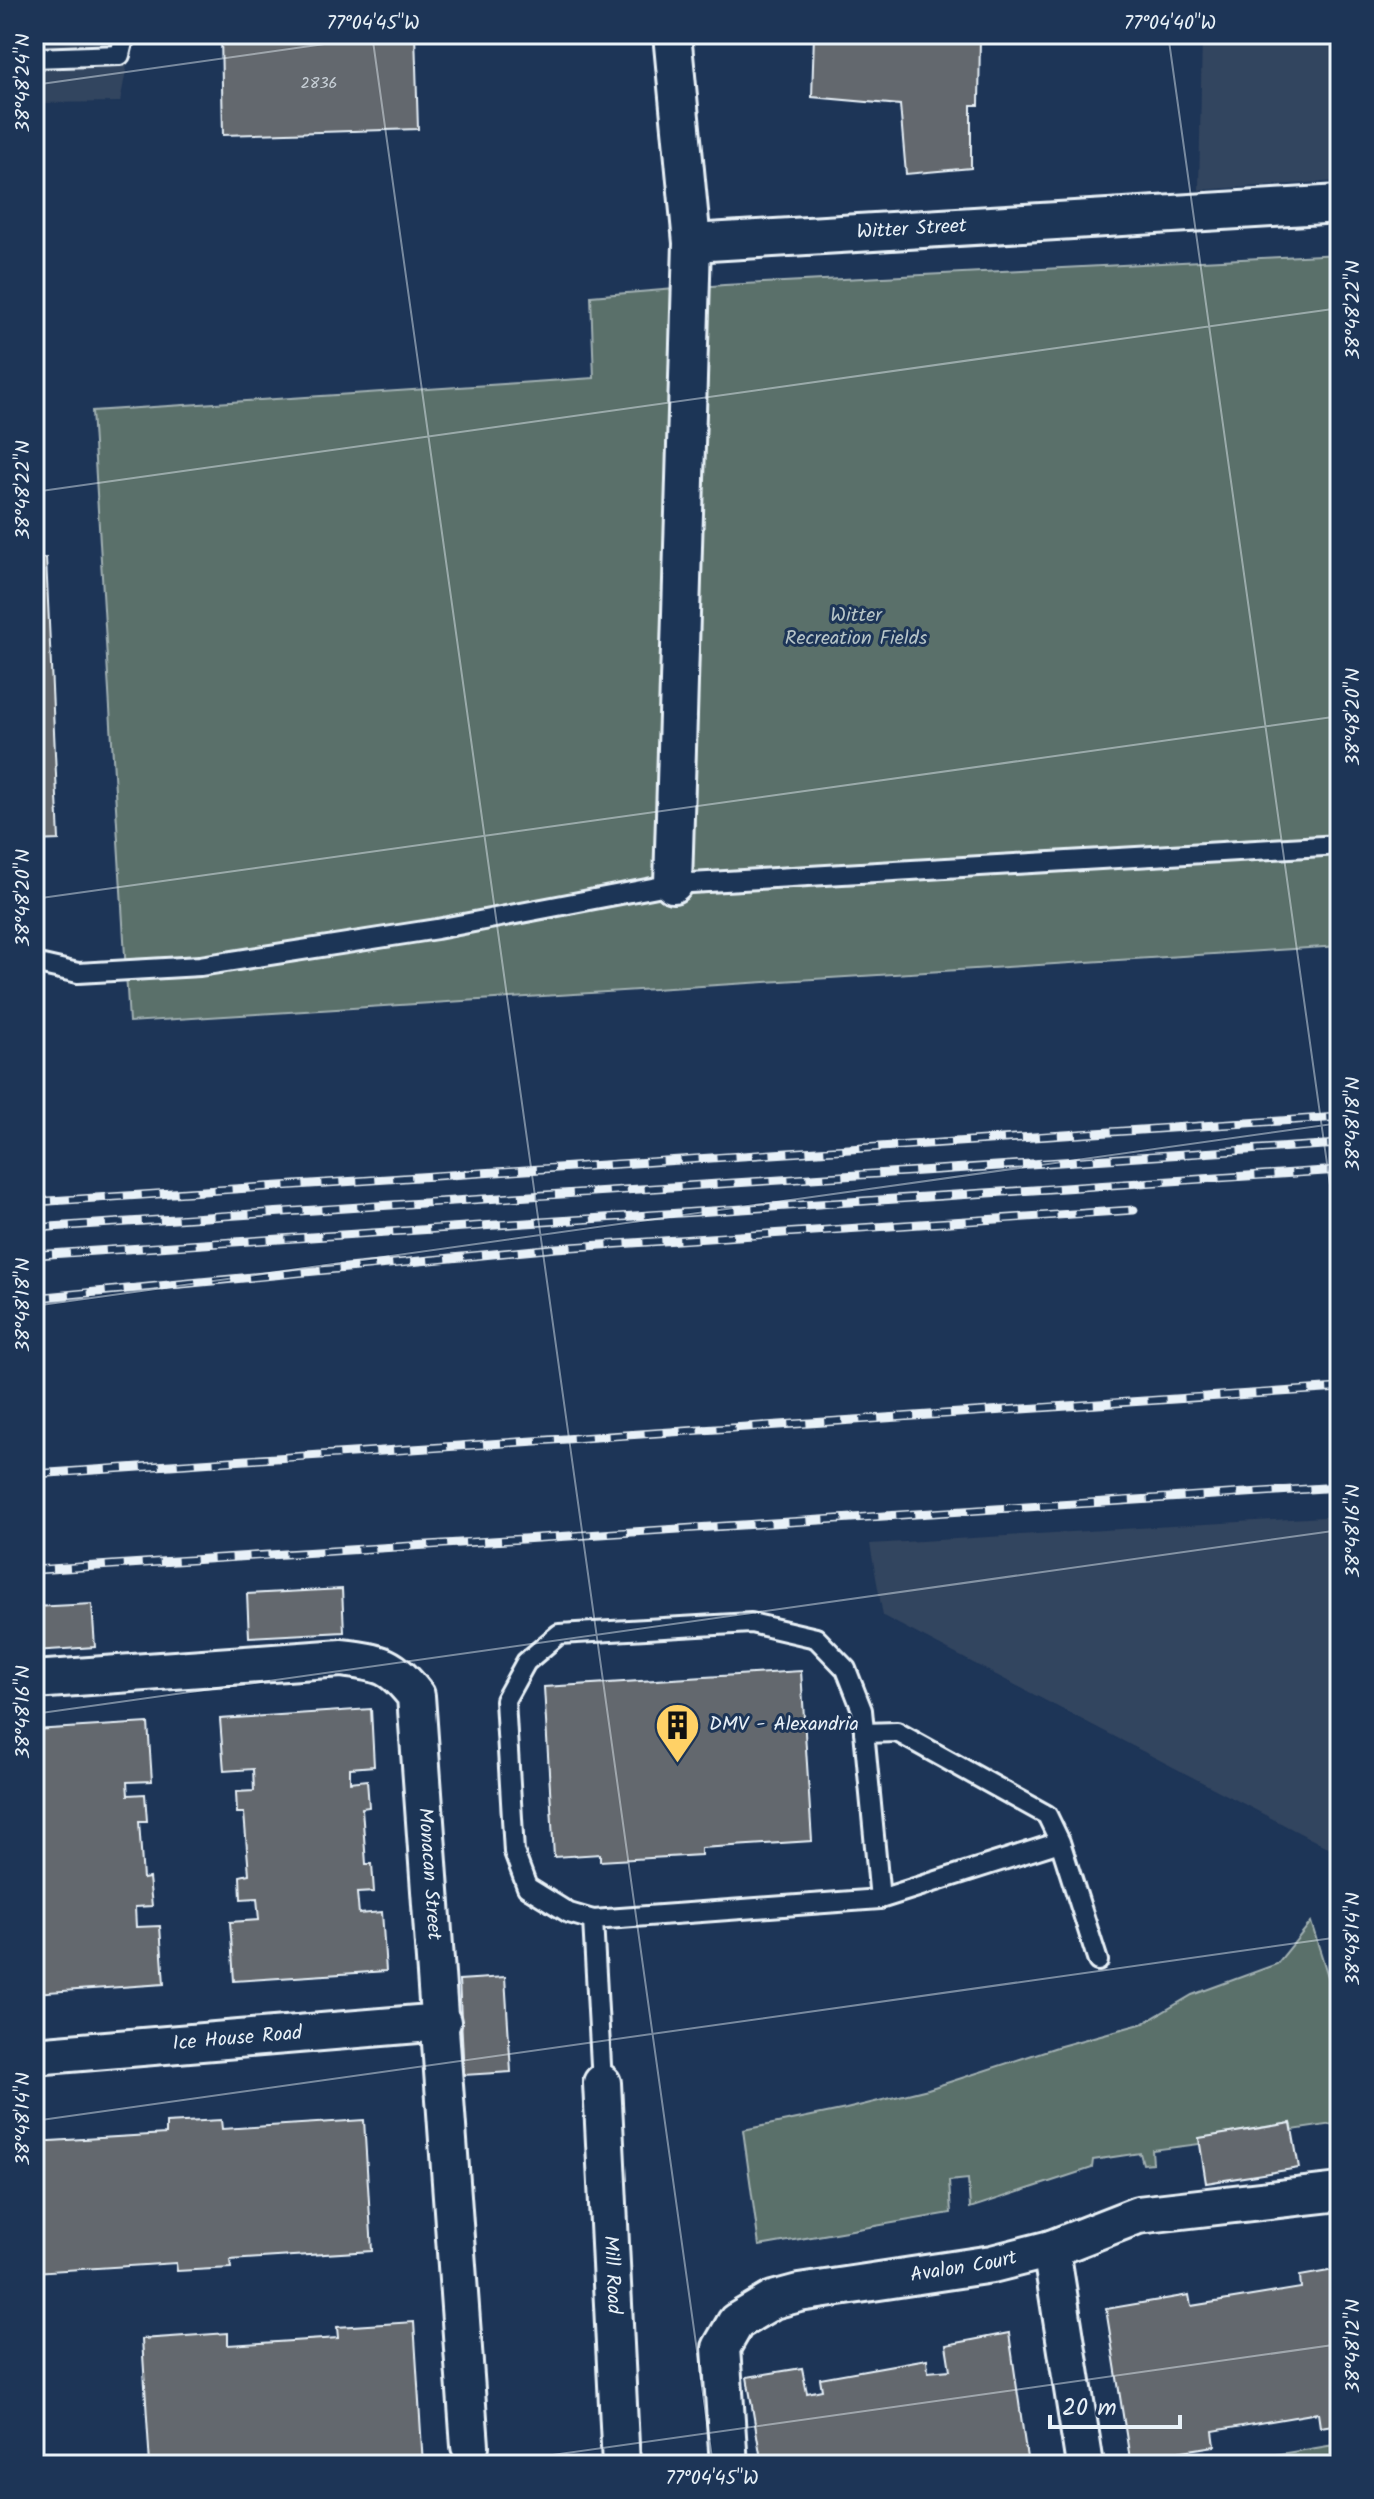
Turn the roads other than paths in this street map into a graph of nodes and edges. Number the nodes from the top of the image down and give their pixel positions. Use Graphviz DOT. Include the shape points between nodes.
graph roads {
  1 [pos="125,34"];
  2 [pos="672,34"];
  3 [pos="34,58"];
  4 [pos="1340,204"];
  5 [pos="692,243"];
  6 [pos="1340,845"];
  7 [pos="673,884"];
  8 [pos="34,963"];
  9 [pos="34,1680"];
  10 [pos="864,1733"];
  11 [pos="1060,1842"];
  12 [pos="880,1899"];
  13 [pos="593,1920"];
  14 [pos="1098,1961"];
  15 [pos="442,2022"];
  16 [pos="34,2056"];
  17 [pos="602,2083"];
  18 [pos="1340,2192"];
  19 [pos="1051,2249"];
  20 [pos="470,2446"];
  21 [pos="621,2465"];
  22 [pos="729,2465"];
  23 [pos="1085,2465"];
  1 -- 3 [label="lane" via="120,55"];
  2 -- 5 [label="street"];
  4 -- 5 [label="street, Witter Street"];
  5 -- 7 [label="street"];
  6 -- 7 [label="lane"];
  7 -- 8 [label="lane" via="437,929 214,963 78,973"];
  9 -- 15 [label="street, Monacan Street" via="342,1658 398,1672 416,1696"];
  10 -- 11 [label="lane" via="897,1732 1047,1815"];
  10 -- 12 [label="lane"];
  10 -- 13 [label="lane" via="862,1710 846,1669 816,1638 751,1623 559,1634 526,1662 505,1700 514,1852 527,1887 569,1913"];
  11 -- 12 [label="lane"];
  11 -- 14 [label="lane"];
  12 -- 13 [label="lane"];
  13 -- 17 [label="lane"];
  15 -- 16 [label="street, Ice House Road"];
  15 -- 20 [label="street, Monacan Street"];
  17 -- 21 [label="street, Mill Road"];
  18 -- 19 [label="street, Avalon Court" via="1138,2215"];
  19 -- 22 [label="street, Avalon Court" via="992,2264 799,2293 773,2300 736,2322 721,2348"];
  19 -- 23 [label="street"];
}
